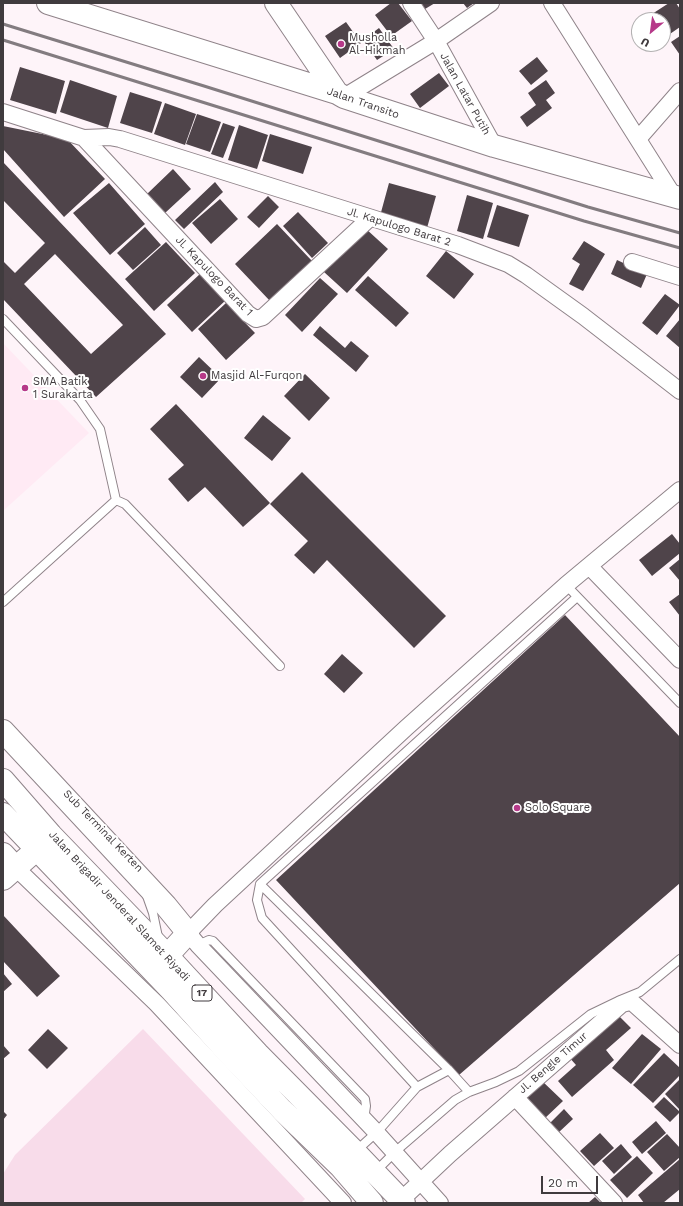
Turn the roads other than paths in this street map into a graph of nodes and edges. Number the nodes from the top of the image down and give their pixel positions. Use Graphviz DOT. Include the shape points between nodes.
graph roads {
  1 [pos="48,3"];
  2 [pos="276,3"];
  3 [pos="411,3"];
  4 [pos="491,3"];
  5 [pos="552,3"];
  6 [pos="436,41"];
  7 [pos="680,91"];
  8 [pos="341,95"];
  9 [pos="3,112"];
  10 [pos="84,138"];
  11 [pos="638,139"];
  12 [pos="494,146"];
  13 [pos="676,197"];
  14 [pos="370,218"];
  15 [pos="632,262"];
  16 [pos="680,277"];
  17 [pos="3,319"];
  18 [pos="680,391"];
  19 [pos="680,490"];
  20 [pos="116,500"];
  21 [pos="590,566"];
  22 [pos="566,585"];
  23 [pos="577,597"];
  24 [pos="3,602"];
  25 [pos="680,660"];
  26 [pos="280,666"];
  27 [pos="680,703"];
  28 [pos="3,732"];
  29 [pos="25,767"];
  30 [pos="3,780"];
  31 [pos="3,814"];
  32 [pos="36,850"];
  33 [pos="7,867"];
  34 [pos="260,884"];
  35 [pos="195,933"];
  36 [pos="164,952"];
  37 [pos="680,959"];
  38 [pos="680,1045"];
  39 [pos="449,1070"];
  40 [pos="417,1087"];
  41 [pos="469,1092"];
  42 [pos="515,1098"];
  43 [pos="376,1132"];
  44 [pos="394,1152"];
  45 [pos="348,1159"];
  46 [pos="425,1177"];
  47 [pos="368,1184"];
  48 [pos="402,1202"];
  49 [pos="343,1203"];
  50 [pos="440,1203"];
  51 [pos="614,1203"];
  1 -- 8 [label="main road, Jalan Transito"];
  2 -- 8 [label="main road"];
  3 -- 6 [label="street, Jalan Latar Putih"];
  4 -- 6 [label="street, Jalan Latar Putih"];
  5 -- 11 [label="street"];
  6 -- 8 [label="street, Jalan Latar Putih"];
  6 -- 12 [label="street, Jalan Latar Putih"];
  7 -- 11 [label="street"];
  8 -- 12 [label="main road, Jalan Transito"];
  9 -- 10 [label="street"];
  10 -- 14 [label="street, Jl. Kapulogo Barat 2" via="120,139"];
  10 -- 14 [label="street, Jl. Kapulogo Barat 1" via="248,314 256,319 263,317"];
  11 -- 13 [label="street"];
  12 -- 13 [label="main road, Jalan Transito"];
  14 -- 18 [label="street, Jl. Kapulogo Barat 2" via="458,245 512,266 583,316"];
  15 -- 16 [label="street"];
  17 -- 20 [label="lane" via="80,400 100,429"];
  19 -- 21 [label="street"];
  20 -- 24 [label="lane"];
  20 -- 26 [label="lane" via="125,504"];
  21 -- 22 [label="street"];
  21 -- 25 [label="street"];
  22 -- 23 [label="lane"];
  22 -- 35 [label="street" via="406,728 215,905"];
  23 -- 27 [label="lane"];
  23 -- 34 [label="lane"];
  28 -- 35 [label="main road"];
  29 -- 36 [label="lane, Sub Terminal Kerten" via="141,887 149,900"];
  30 -- 36 [label="main road, Jalan Brigadir Jenderal Slamet Riyadi / 17" via="51,835"];
  31 -- 32 [label="main road, Jalan Brigadir Jenderal Slamet Riyadi / 17"];
  32 -- 33 [label="main road"];
  32 -- 45 [label="main road, Jalan Brigadir Jenderal Slamet Riyadi / 17" via="277,1104"];
  33 -- 49 [label="street" via="157,1004"];
  34 -- 39 [label="lane"];
  34 -- 40 [label="lane" via="257,900 262,918"];
  35 -- 36 [label="main road"];
  35 -- 43 [label="street"];
  36 -- 45 [label="main road, Jalan Brigadir Jenderal Slamet Riyadi / 17" via="258,1054"];
  37 -- 41 [label="lane" via="640,992 591,1014 519,1071"];
  38 -- 42 [label="street, Jl. Bengle Timur" via="633,1003 626,1002 618,1006"];
  39 -- 40 [label="lane"];
  39 -- 41 [label="lane"];
  40 -- 43 [label="lane"];
  41 -- 44 [label="lane" via="455,1100"];
  42 -- 46 [label="street, Jl. Bengle Timur"];
  42 -- 51 [label="street"];
  43 -- 44 [label="street"];
  43 -- 45 [label="lane"];
  44 -- 46 [label="street"];
  44 -- 47 [label="lane"];
  45 -- 47 [label="main road, Jalan Brigadir Jenderal Slamet Riyadi / 17"];
  46 -- 48 [label="street, Jl. Bengle Timur"];
  46 -- 50 [label="street"];
  47 -- 48 [label="main road, Jalan Brigadir Jenderal Slamet Riyadi / 17"];
}
